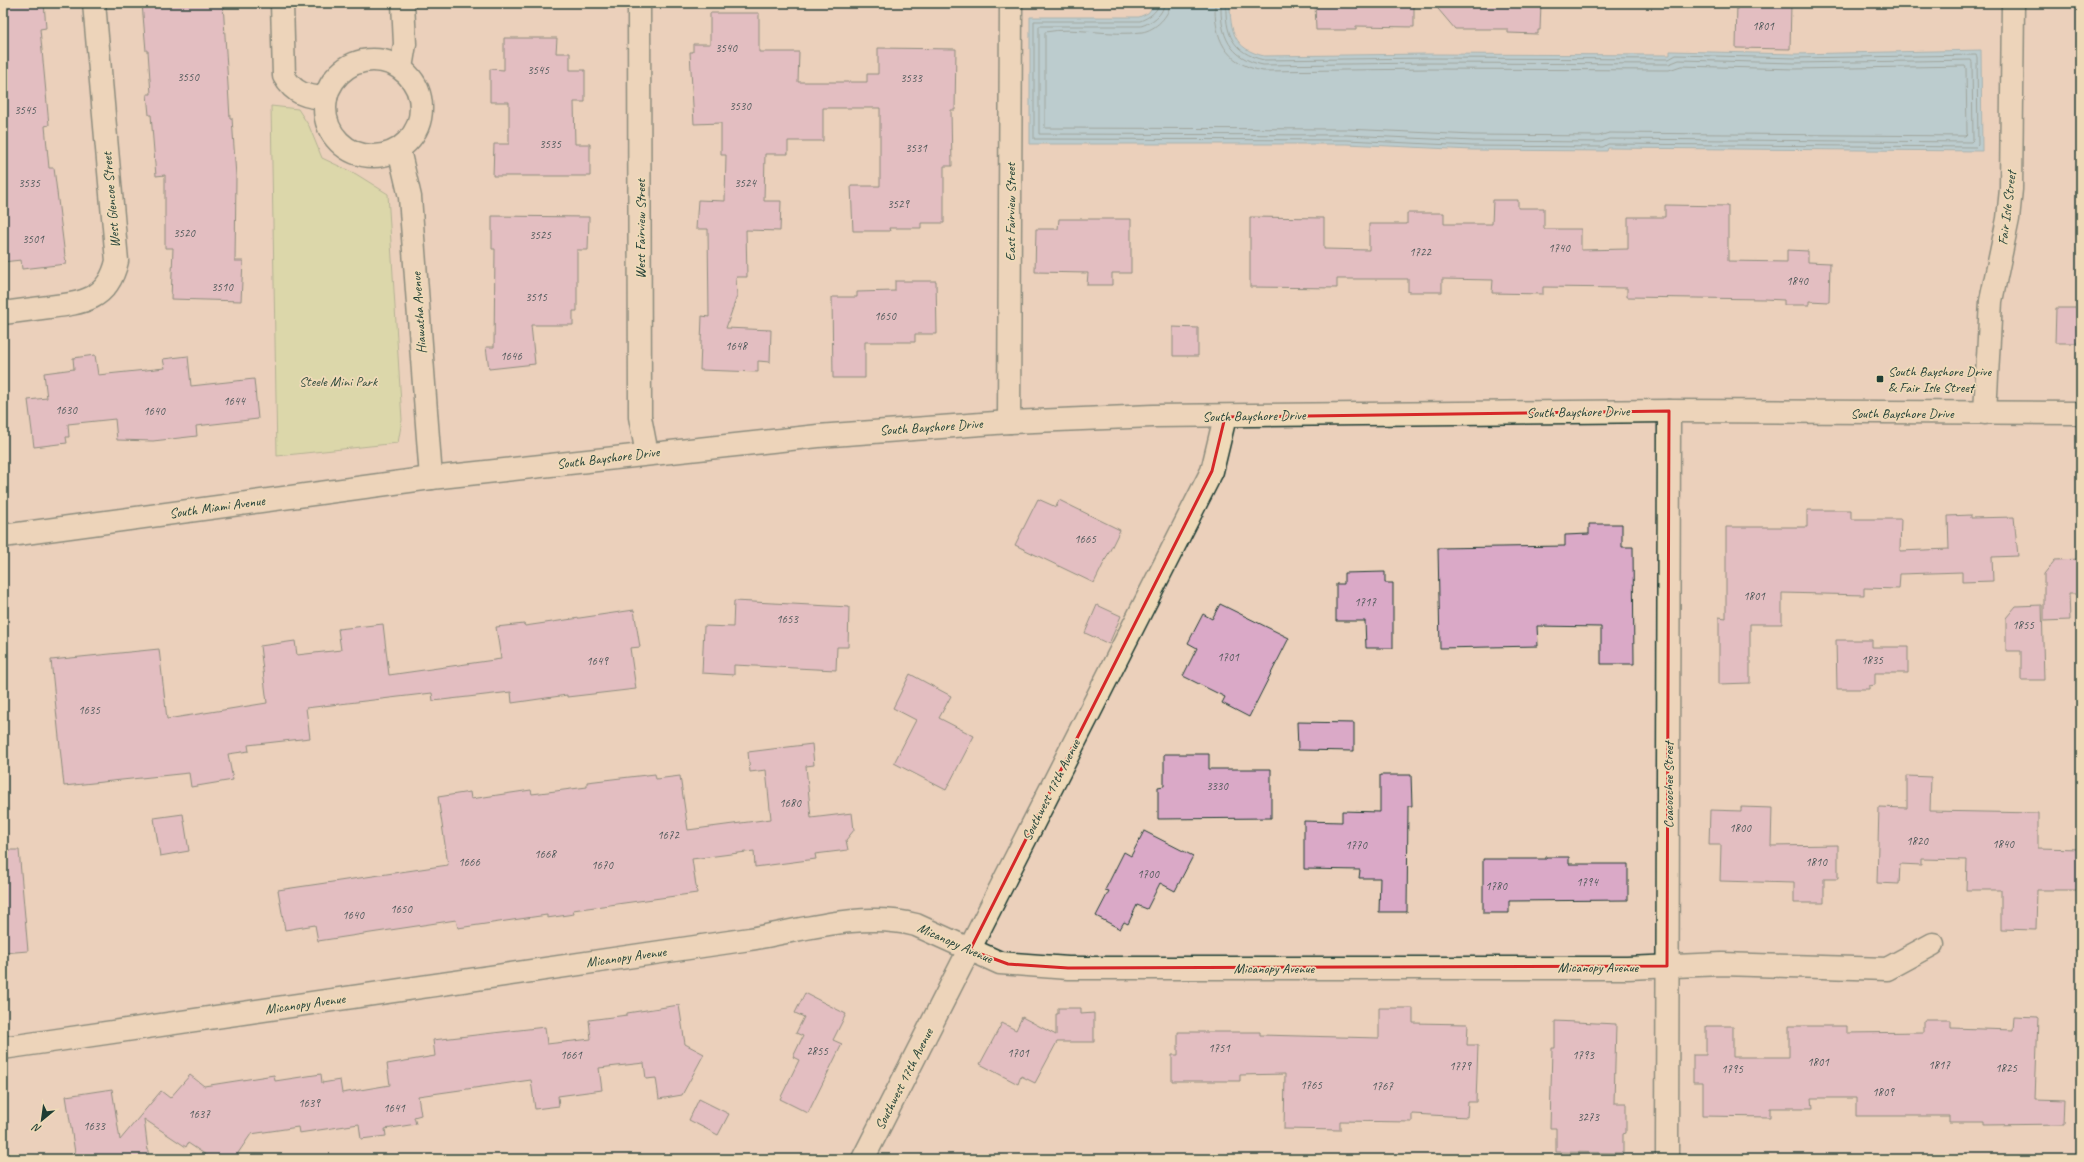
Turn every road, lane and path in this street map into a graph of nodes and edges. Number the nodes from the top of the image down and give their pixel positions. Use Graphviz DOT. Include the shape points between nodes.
graph roads {
  1 [pos="94,3"];
  2 [pos="282,3"];
  3 [pos="403,3"];
  4 [pos="639,3"];
  5 [pos="1011,3"];
  6 [pos="2013,3"];
  7 [pos="402,68"];
  8 [pos="326,98"];
  9 [pos="399,150"];
  10 [pos="3,313"];
  11 [pos="1669,411"];
  12 [pos="1985,413"];
  13 [pos="2081,413"];
  14 [pos="1225,416"];
  15 [pos="1009,422"];
  16 [pos="647,454"];
  17 [pos="431,478"];
  18 [pos="3,536"];
  19 [pos="1933,944"];
  20 [pos="970,950"];
  21 [pos="1667,966"];
  22 [pos="3,1048"];
  23 [pos="863,1159"];
  24 [pos="1667,1159"];
  1 -- 10 [label="street, West Glencoe Street" via="117,261 115,269 97,295 81,303"];
  2 -- 8 [label="street" via="284,76 290,87 300,93 308,97"];
  3 -- 7 [label="street" via="405,44"];
  4 -- 16 [label="street, West Fairview Street" via="640,417"];
  5 -- 15 [label="street, East Fairview Street"];
  6 -- 12 [label="street, Fair Isle Street" via="2011,189 2008,219 1990,312"];
  7 -- 8 [label="street" via="379,60 355,63 336,77"];
  7 -- 9 [label="street" via="418,90 422,103 422,117 413,135"];
  8 -- 9 [label="street" via="325,111 333,134 341,144 362,156 375,157"];
  9 -- 17 [label="street, Hiawatha Avenue" via="410,197"];
  11 -- 12 [label="street, South Bayshore Drive"];
  11 -- 14 [label="street, South Bayshore Drive"];
  11 -- 21 [label="street, Coacoochee Street"];
  12 -- 13 [label="street, South Bayshore Drive"];
  14 -- 15 [label="street, South Bayshore Drive"];
  14 -- 20 [label="street, Southwest 17th Avenue" via="1212,471"];
  15 -- 16 [label="street, South Bayshore Drive" via="818,436"];
  16 -- 17 [label="street, South Bayshore Drive"];
  17 -- 18 [label="street, South Miami Avenue"];
  19 -- 21 [label="street, Micanopy Avenue" via="1887,969 1722,964"];
  20 -- 21 [label="street, Micanopy Avenue" via="1008,964 1068,968"];
  20 -- 22 [label="street, Micanopy Avenue" via="916,925 887,920 866,920"];
  20 -- 23 [label="street, Southwest 17th Avenue"];
  21 -- 24 [label="street, Coacoochee Street"];
}
